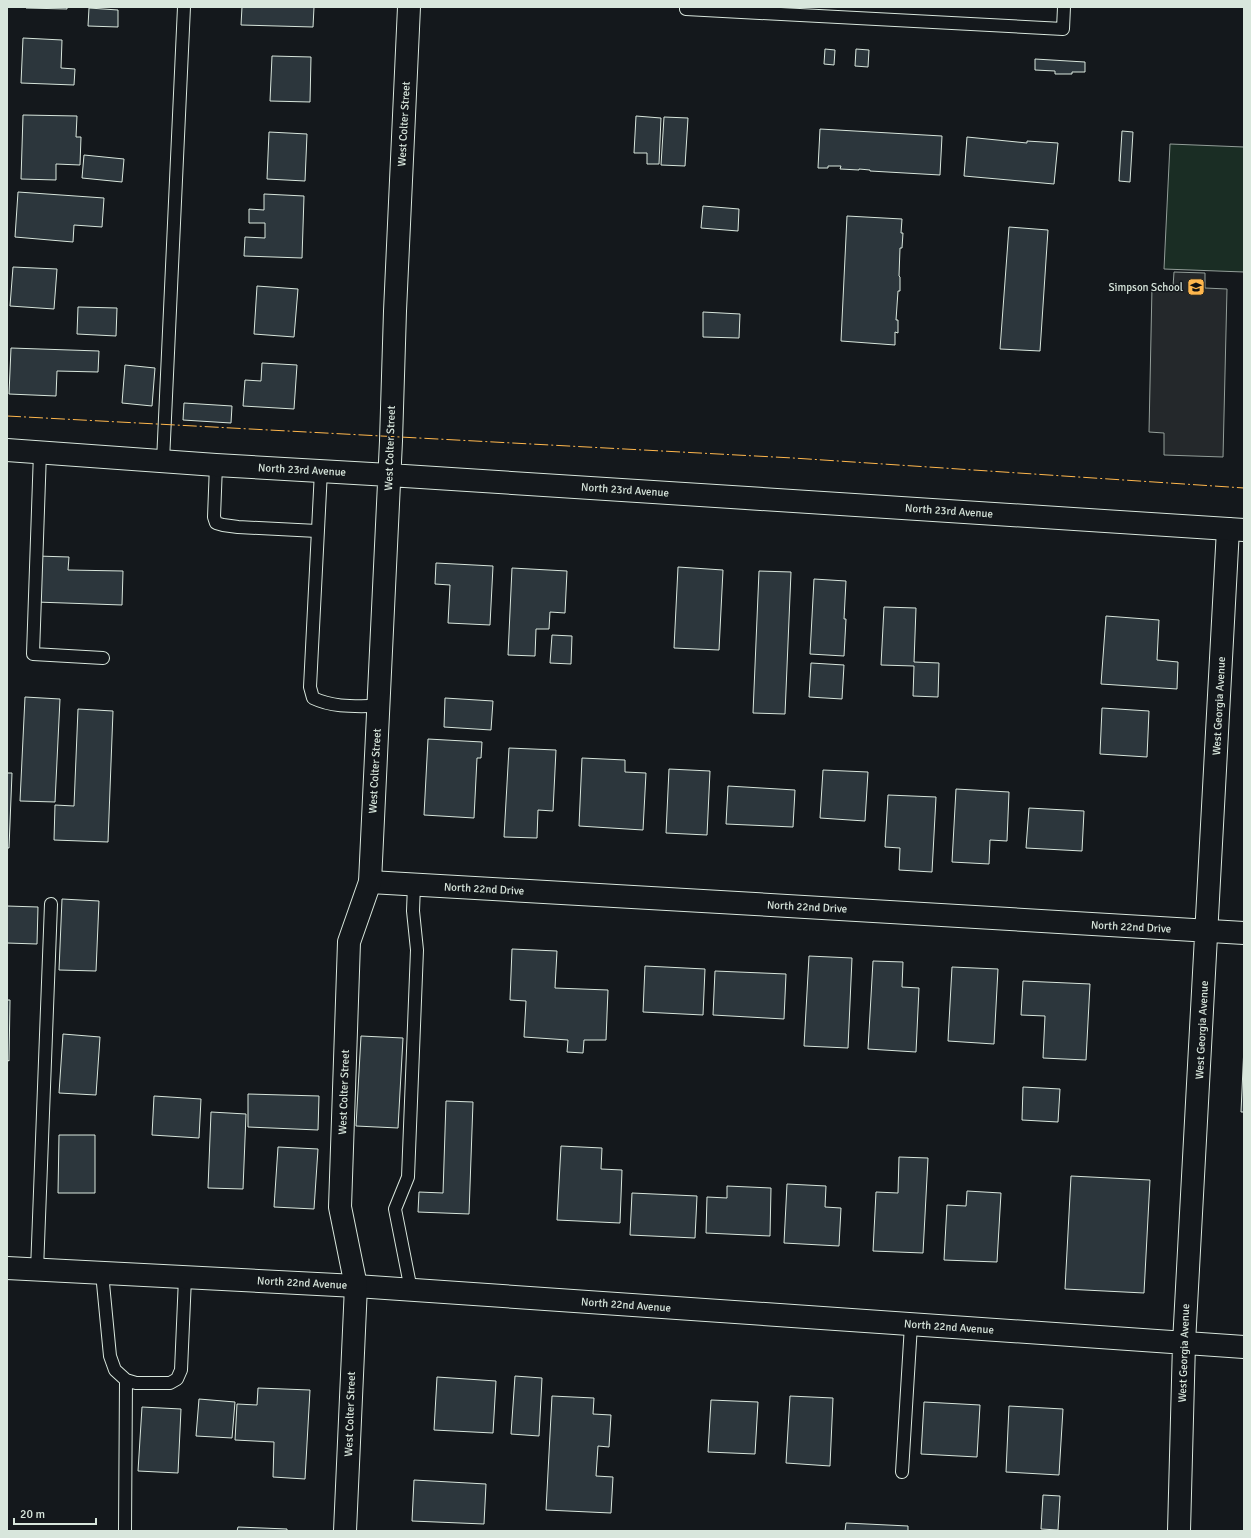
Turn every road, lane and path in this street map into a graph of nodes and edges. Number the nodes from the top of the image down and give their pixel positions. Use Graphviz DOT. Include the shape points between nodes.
graph roads {
  1 [pos="184,7"];
  2 [pos="409,7"];
  3 [pos="1064,7"];
  4 [pos="686,8"];
  5 [pos="880,13"];
  6 [pos="7,450"];
  7 [pos="40,452"];
  8 [pos="163,461"];
  9 [pos="216,465"];
  10 [pos="321,471"];
  11 [pos="389,475"];
  12 [pos="317,530"];
  13 [pos="1236,530"];
  14 [pos="103,658"];
  15 [pos="378,706"];
  16 [pos="370,882"];
  17 [pos="414,885"];
  18 [pos="51,904"];
  19 [pos="1207,931"];
  20 [pos="1244,933"];
  21 [pos="7,1268"];
  22 [pos="37,1270"];
  23 [pos="102,1273"];
  24 [pos="185,1278"];
  25 [pos="356,1286"];
  26 [pos="411,1290"];
  27 [pos="911,1325"];
  28 [pos="1184,1343"];
  29 [pos="1244,1347"];
  30 [pos="126,1380"];
  31 [pos="902,1472"];
  32 [pos="125,1531"];
  33 [pos="345,1531"];
  34 [pos="1179,1531"];
  1 -- 8 [label="lane"];
  2 -- 11 [label="street, West Colter Street"];
  3 -- 5 [label="lane" via="1063,29"];
  4 -- 5 [label="lane"];
  6 -- 7 [label="street, North 23rd Avenue"];
  7 -- 8 [label="street, North 23rd Avenue"];
  7 -- 14 [label="lane" via="33,654"];
  8 -- 9 [label="street, North 23rd Avenue"];
  9 -- 10 [label="street, North 23rd Avenue"];
  9 -- 12 [label="lane" via="216,523 238,527"];
  10 -- 11 [label="street, North 23rd Avenue"];
  10 -- 12 [label="lane"];
  11 -- 13 [label="street, North 23rd Avenue"];
  11 -- 15 [label="street, West Colter Street"];
  12 -- 15 [label="lane" via="310,687 313,698 324,704"];
  13 -- 19 [label="street, West Georgia Avenue"];
  15 -- 16 [label="street, West Colter Street"];
  16 -- 17 [label="street, North 22nd Drive"];
  16 -- 25 [label="street, West Colter Street" via="349,942 340,1207"];
  17 -- 19 [label="street, North 22nd Drive"];
  17 -- 26 [label="lane" via="413,911 417,950 408,1177 395,1209"];
  18 -- 22 [label="lane"];
  19 -- 20 [label="street, North 22nd Drive"];
  19 -- 28 [label="street, West Georgia Avenue"];
  21 -- 22 [label="street, North 22nd Avenue"];
  22 -- 23 [label="street, North 22nd Avenue"];
  23 -- 24 [label="street, North 22nd Avenue"];
  23 -- 30 [label="lane" via="110,1356 115,1370"];
  24 -- 25 [label="street, North 22nd Avenue"];
  24 -- 30 [label="lane" via="181,1370 177,1379 170,1383 136,1384"];
  25 -- 26 [label="street, North 22nd Avenue"];
  25 -- 33 [label="street, West Colter Street"];
  26 -- 27 [label="street, North 22nd Avenue"];
  27 -- 28 [label="street, North 22nd Avenue"];
  27 -- 31 [label="lane"];
  28 -- 29 [label="street, North 22nd Avenue"];
  28 -- 34 [label="street, West Georgia Avenue"];
  30 -- 32 [label="lane"];
}
